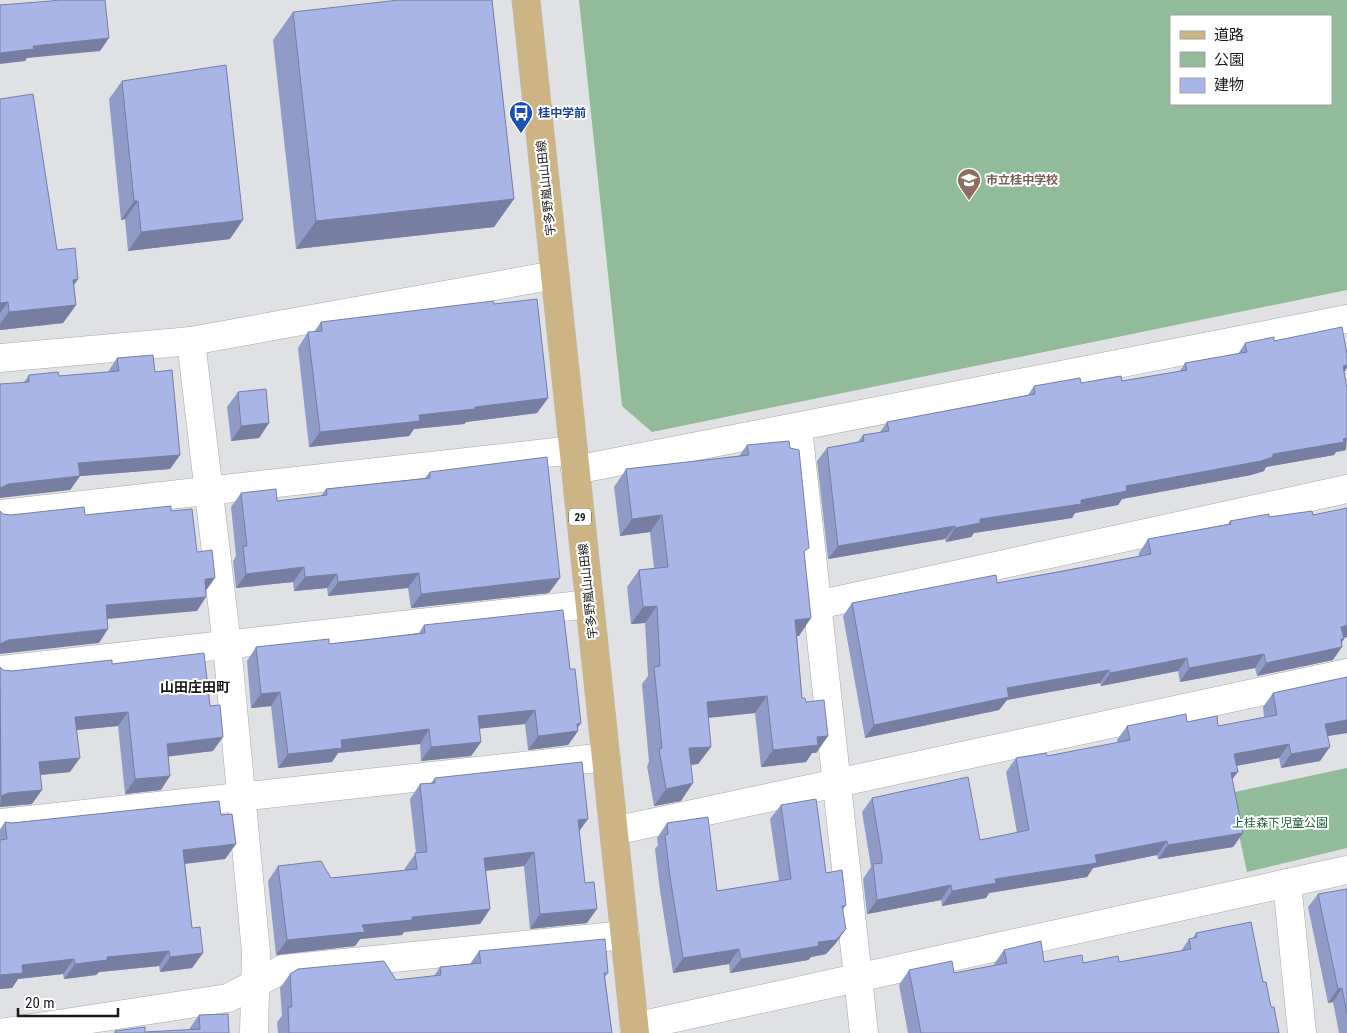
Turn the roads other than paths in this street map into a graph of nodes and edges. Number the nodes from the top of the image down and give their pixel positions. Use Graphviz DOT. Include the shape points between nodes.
graph roads {
  1 [pos="526,0"];
  2 [pos="555,275"];
  3 [pos="1347,319"];
  4 [pos="190,341"];
  5 [pos="0,358"];
  6 [pos="798,428"];
  7 [pos="574,460"];
  8 [pos="1347,489"];
  9 [pos="208,491"];
  10 [pos="0,514"];
  11 [pos="589,604"];
  12 [pos="817,605"];
  13 [pos="227,645"];
  14 [pos="0,670"];
  15 [pos="1347,673"];
  16 [pos="606,757"];
  17 [pos="837,783"];
  18 [pos="240,796"];
  19 [pos="0,823"];
  20 [pos="614,831"];
  21 [pos="1347,870"];
  22 [pos="1287,883"];
  23 [pos="624,934"];
  24 [pos="858,978"];
  25 [pos="255,986"];
  26 [pos="635,1030"];
  27 [pos="0,1033"];
  28 [pos="254,1033"];
  29 [pos="864,1033"];
  30 [pos="1302,1033"];
  1 -- 2 [label="main road, 宇多野嵐山山田線 / 29"];
  2 -- 4 [label="street"];
  2 -- 7 [label="main road, 宇多野嵐山山田線 / 29"];
  3 -- 6 [label="street"];
  4 -- 5 [label="street"];
  4 -- 9 [label="street"];
  6 -- 7 [label="street"];
  6 -- 12 [label="street"];
  7 -- 9 [label="street"];
  7 -- 11 [label="main road, 宇多野嵐山山田線 / 29"];
  8 -- 12 [label="street"];
  9 -- 10 [label="street"];
  9 -- 13 [label="street"];
  11 -- 13 [label="street"];
  11 -- 16 [label="main road, 宇多野嵐山山田線 / 29"];
  12 -- 17 [label="street"];
  13 -- 14 [label="street"];
  13 -- 18 [label="street"];
  15 -- 17 [label="street"];
  16 -- 18 [label="street"];
  16 -- 20 [label="main road, 宇多野嵐山山田線 / 29"];
  17 -- 20 [label="street"];
  17 -- 24 [label="street"];
  18 -- 19 [label="street"];
  18 -- 25 [label="street" via="256,952"];
  20 -- 23 [label="main road, 宇多野嵐山山田線 / 29"];
  21 -- 22 [label="street"];
  22 -- 24 [label="street"];
  22 -- 30 [label="street"];
  23 -- 25 [label="street" via="284,969"];
  23 -- 26 [label="main road, 宇多野嵐山山田線 / 29"];
  24 -- 26 [label="street"];
  24 -- 29 [label="street"];
  25 -- 27 [label="street" via="228,998"];
  25 -- 28 [label="street"];
}
